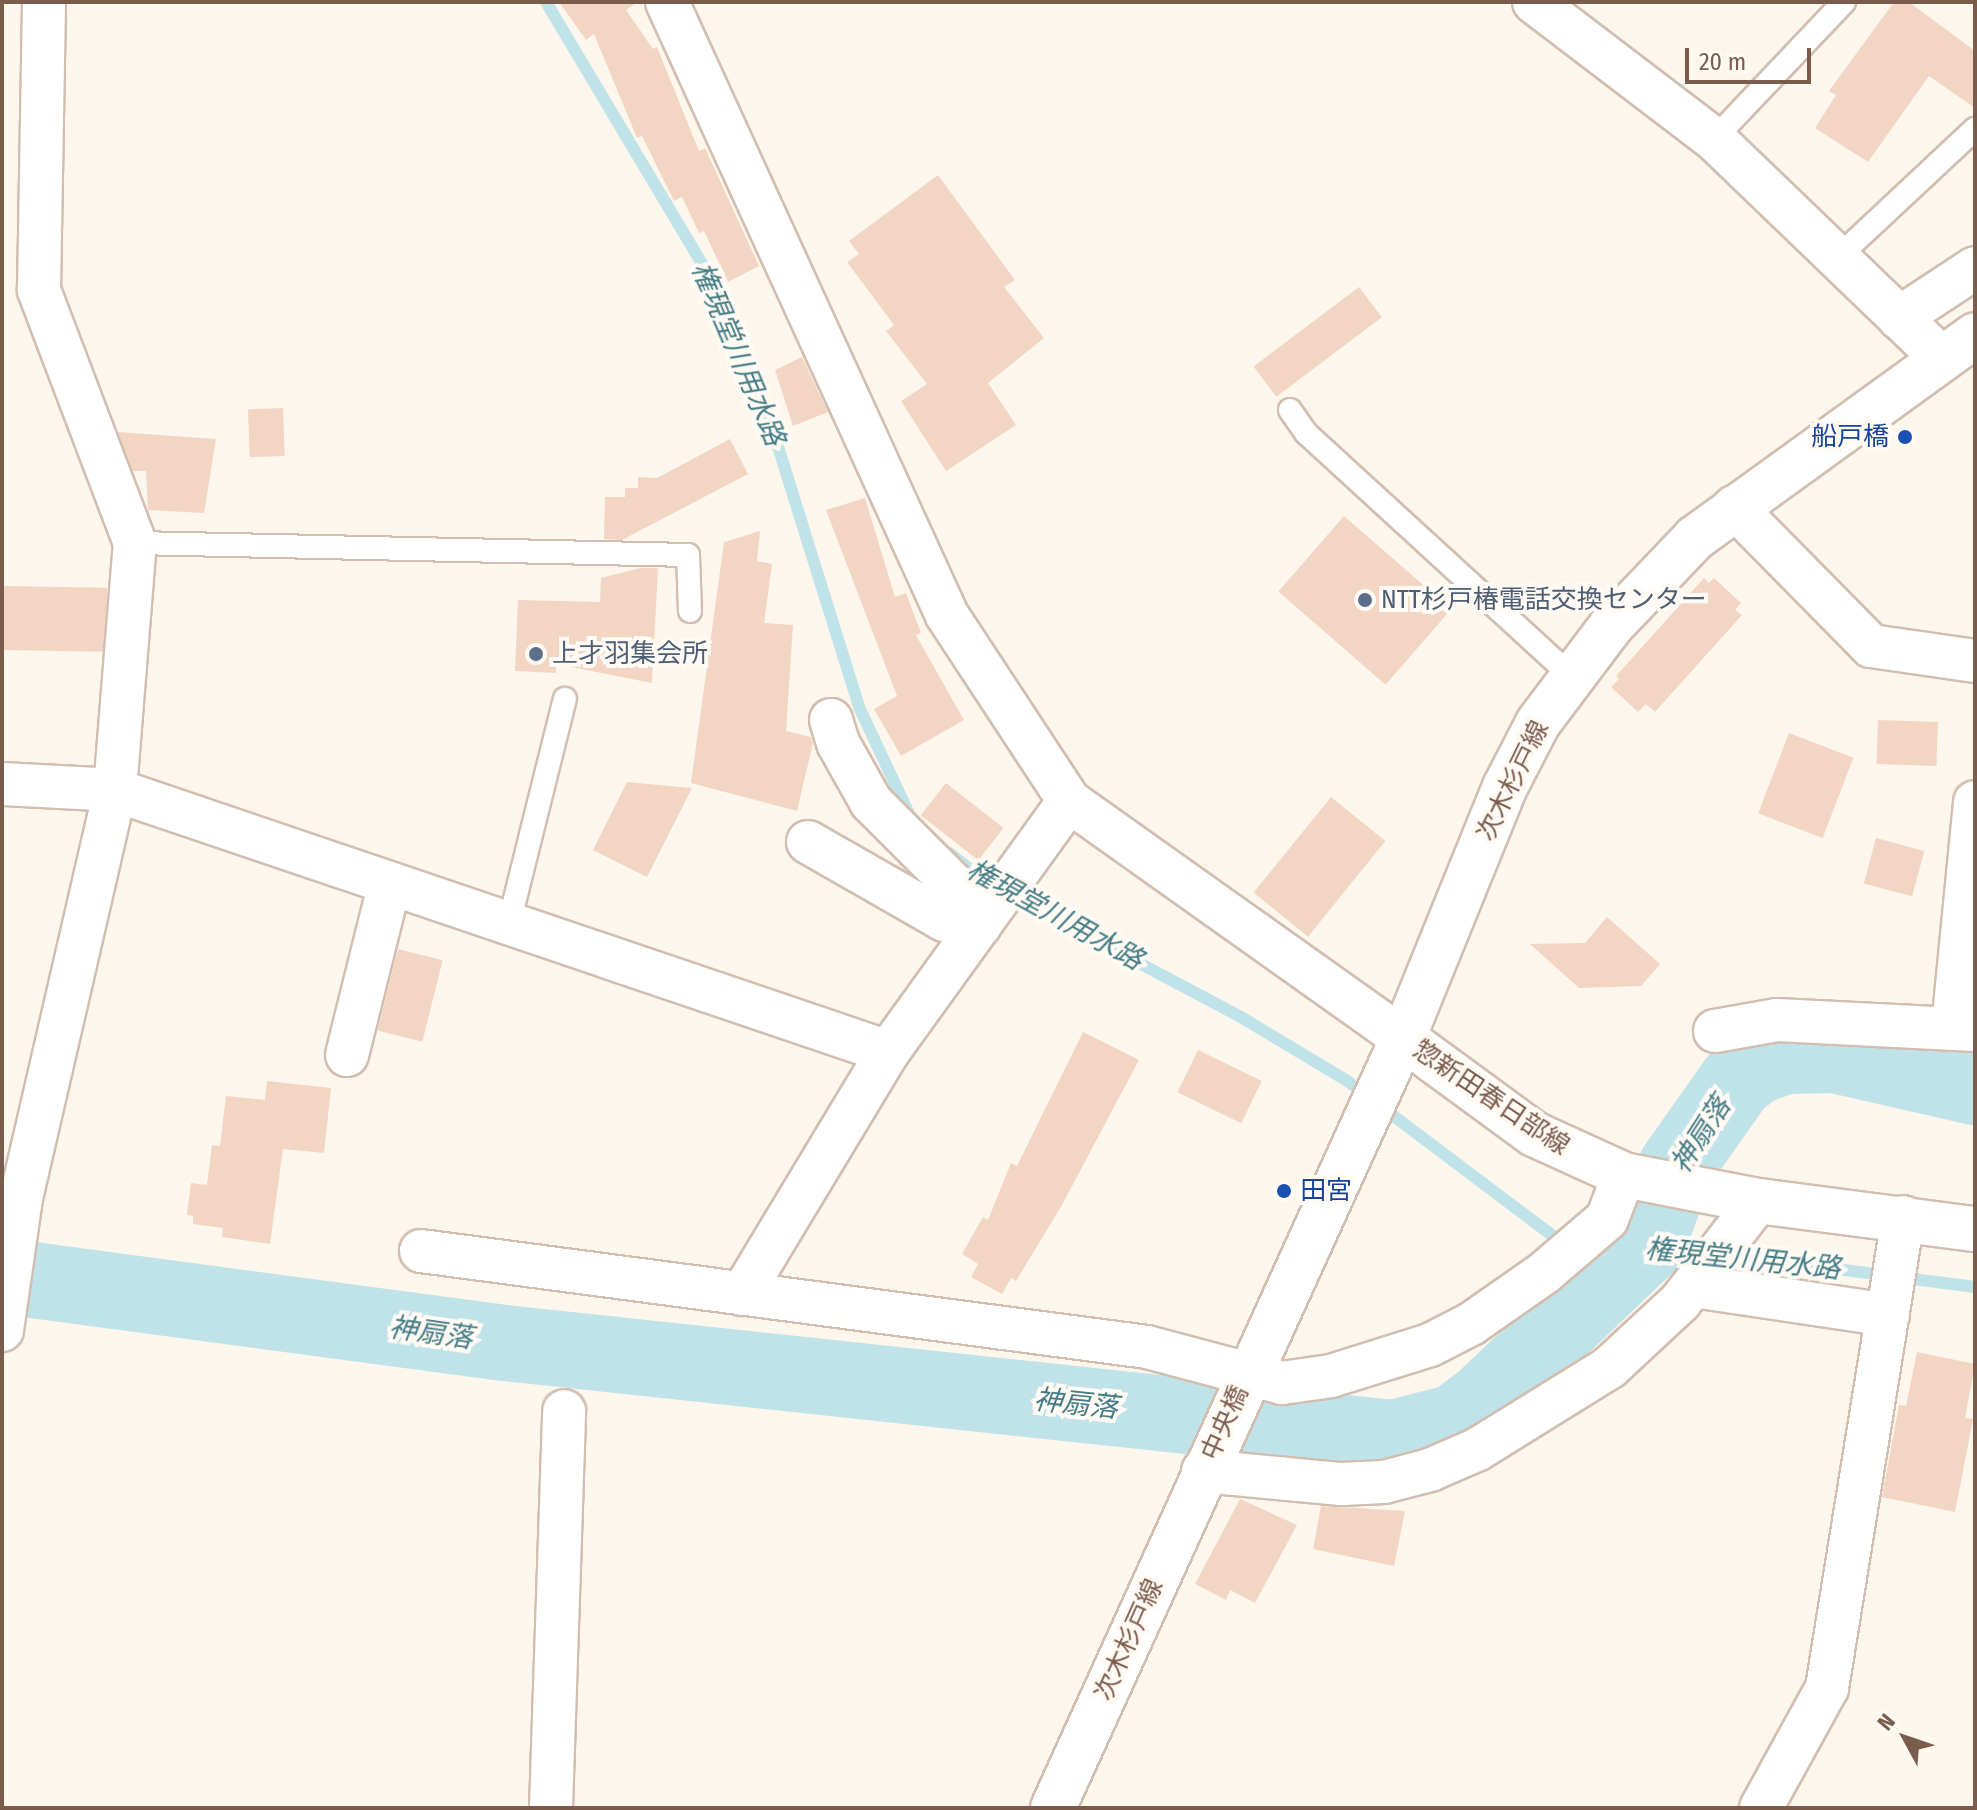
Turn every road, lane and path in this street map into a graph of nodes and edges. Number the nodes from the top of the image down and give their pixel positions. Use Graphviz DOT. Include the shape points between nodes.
graph roads {
  1 [pos="44,2"];
  2 [pos="667,2"];
  3 [pos="1534,2"];
  4 [pos="1844,2"];
  5 [pos="1975,129"];
  6 [pos="1714,139"];
  7 [pos="1837,258"];
  8 [pos="1975,268"];
  9 [pos="1899,318"];
  10 [pos="1959,347"];
  11 [pos="1290,410"];
  12 [pos="1734,507"];
  13 [pos="135,543"];
  14 [pos="690,611"];
  15 [pos="1975,661"];
  16 [pos="1571,676"];
  17 [pos="565,699"];
  18 [pos="831,720"];
  19 [pos="2,784"];
  20 [pos="115,790"];
  21 [pos="1069,801"];
  22 [pos="1975,802"];
  23 [pos="808,842"];
  24 [pos="390,883"];
  25 [pos="509,923"];
  26 [pos="980,925"];
  27 [pos="1964,1028"];
  28 [pos="1715,1031"];
  29 [pos="1403,1038"];
  30 [pos="888,1052"];
  31 [pos="347,1055"];
  32 [pos="1624,1175"];
  33 [pos="1758,1201"];
  34 [pos="1903,1217"];
  35 [pos="1975,1229"];
  36 [pos="421,1251"];
  37 [pos="1694,1286"];
  38 [pos="742,1294"];
  39 [pos="1888,1315"];
  40 [pos="2,1330"];
  41 [pos="1246,1375"];
  42 [pos="564,1411"];
  43 [pos="1203,1471"];
  44 [pos="551,1808"];
  45 [pos="1053,1808"];
  46 [pos="1761,1808"];
  1 -- 13 [label="street" via="39,290"];
  2 -- 21 [label="street" via="947,615"];
  3 -- 6 [label="street"];
  4 -- 6 [label="lane"];
  5 -- 7 [label="lane"];
  6 -- 7 [label="street"];
  7 -- 9 [label="street"];
  8 -- 9 [label="street"];
  9 -- 10 [label="street"];
  10 -- 12 [label="main road, 次木杉戸線"];
  11 -- 16 [label="lane" via="1306,433"];
  12 -- 15 [label="street" via="1871,646"];
  12 -- 16 [label="main road, 次木杉戸線" via="1657,574"];
  13 -- 14 [label="lane" via="688,555"];
  13 -- 20 [label="street"];
  16 -- 29 [label="main road, 次木杉戸線" via="1520,754"];
  17 -- 25 [label="lane"];
  18 -- 26 [label="street" via="871,802 962,893"];
  19 -- 20 [label="street"];
  20 -- 24 [label="street"];
  20 -- 40 [label="street" via="21,1198"];
  21 -- 26 [label="street"];
  21 -- 29 [label="street"];
  22 -- 27 [label="street"];
  23 -- 26 [label="street" via="944,920"];
  24 -- 25 [label="street"];
  24 -- 31 [label="street"];
  25 -- 30 [label="street"];
  26 -- 30 [label="street"];
  27 -- 28 [label="street" via="1777,1020"];
  29 -- 32 [label="main road, 惣新田春日部線" via="1534,1134"];
  29 -- 41 [label="main road, 次木杉戸線"];
  30 -- 38 [label="street"];
  32 -- 33 [label="main road, 惣新田春日部線"];
  32 -- 41 [label="street" via="1607,1219 1544,1273 1471,1324 1430,1345 1331,1376 1282,1383"];
  33 -- 34 [label="main road"];
  33 -- 37 [label="street"];
  34 -- 35 [label="main road"];
  34 -- 39 [label="street"];
  36 -- 38 [label="street"];
  37 -- 39 [label="street"];
  37 -- 43 [label="street" via="1610,1367 1532,1420 1430,1470 1384,1482 1341,1484"];
  38 -- 41 [label="street" via="1147,1347"];
  39 -- 46 [label="street" via="1827,1688"];
  41 -- 43 [label="main road, 中央橋"];
  42 -- 44 [label="street"];
  43 -- 45 [label="main road, 次木杉戸線"];
}
